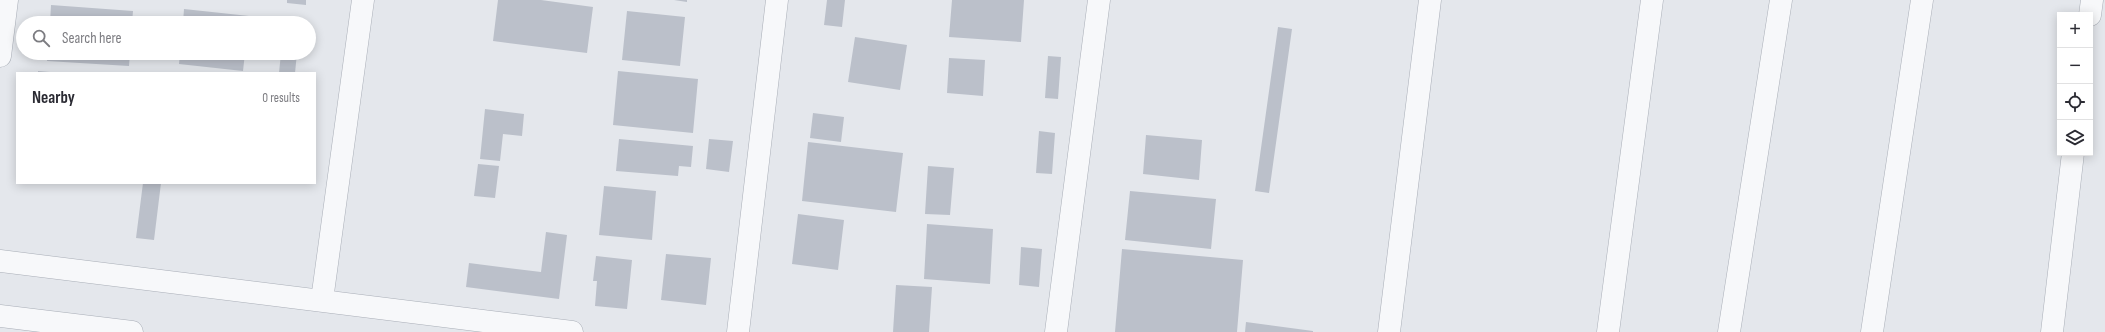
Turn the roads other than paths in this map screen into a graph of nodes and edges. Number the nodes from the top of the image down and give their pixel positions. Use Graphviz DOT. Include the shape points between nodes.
graph roads {
  1 [pos="7,0"];
  2 [pos="363,0"];
  3 [pos="777,0"];
  4 [pos="1099,0"];
  5 [pos="1430,0"];
  6 [pos="1652,0"];
  7 [pos="1781,0"];
  8 [pos="1922,0"];
  9 [pos="2092,0"];
  10 [pos="2090,12"];
  11 [pos="0,56"];
  12 [pos="2073,156"];
  13 [pos="0,261"];
  14 [pos="322,300"];
  15 [pos="0,316"];
  16 [pos="132,332"];
  17 [pos="572,332"];
  18 [pos="738,332"];
  19 [pos="1056,332"];
  20 [pos="1389,332"];
  21 [pos="1608,332"];
  22 [pos="1729,332"];
  23 [pos="1872,332"];
  24 [pos="2052,332"];
  1 -- 11 [label="street"];
  2 -- 14 [label="street"];
  3 -- 18 [label="street"];
  4 -- 19 [label="street"];
  5 -- 20 [label="street"];
  6 -- 21 [label="street"];
  7 -- 22 [label="street"];
  8 -- 23 [label="street"];
  9 -- 10 [label="street"];
  12 -- 24 [label="street"];
  13 -- 14 [label="street"];
  14 -- 17 [label="street"];
  15 -- 16 [label="street"];
}
